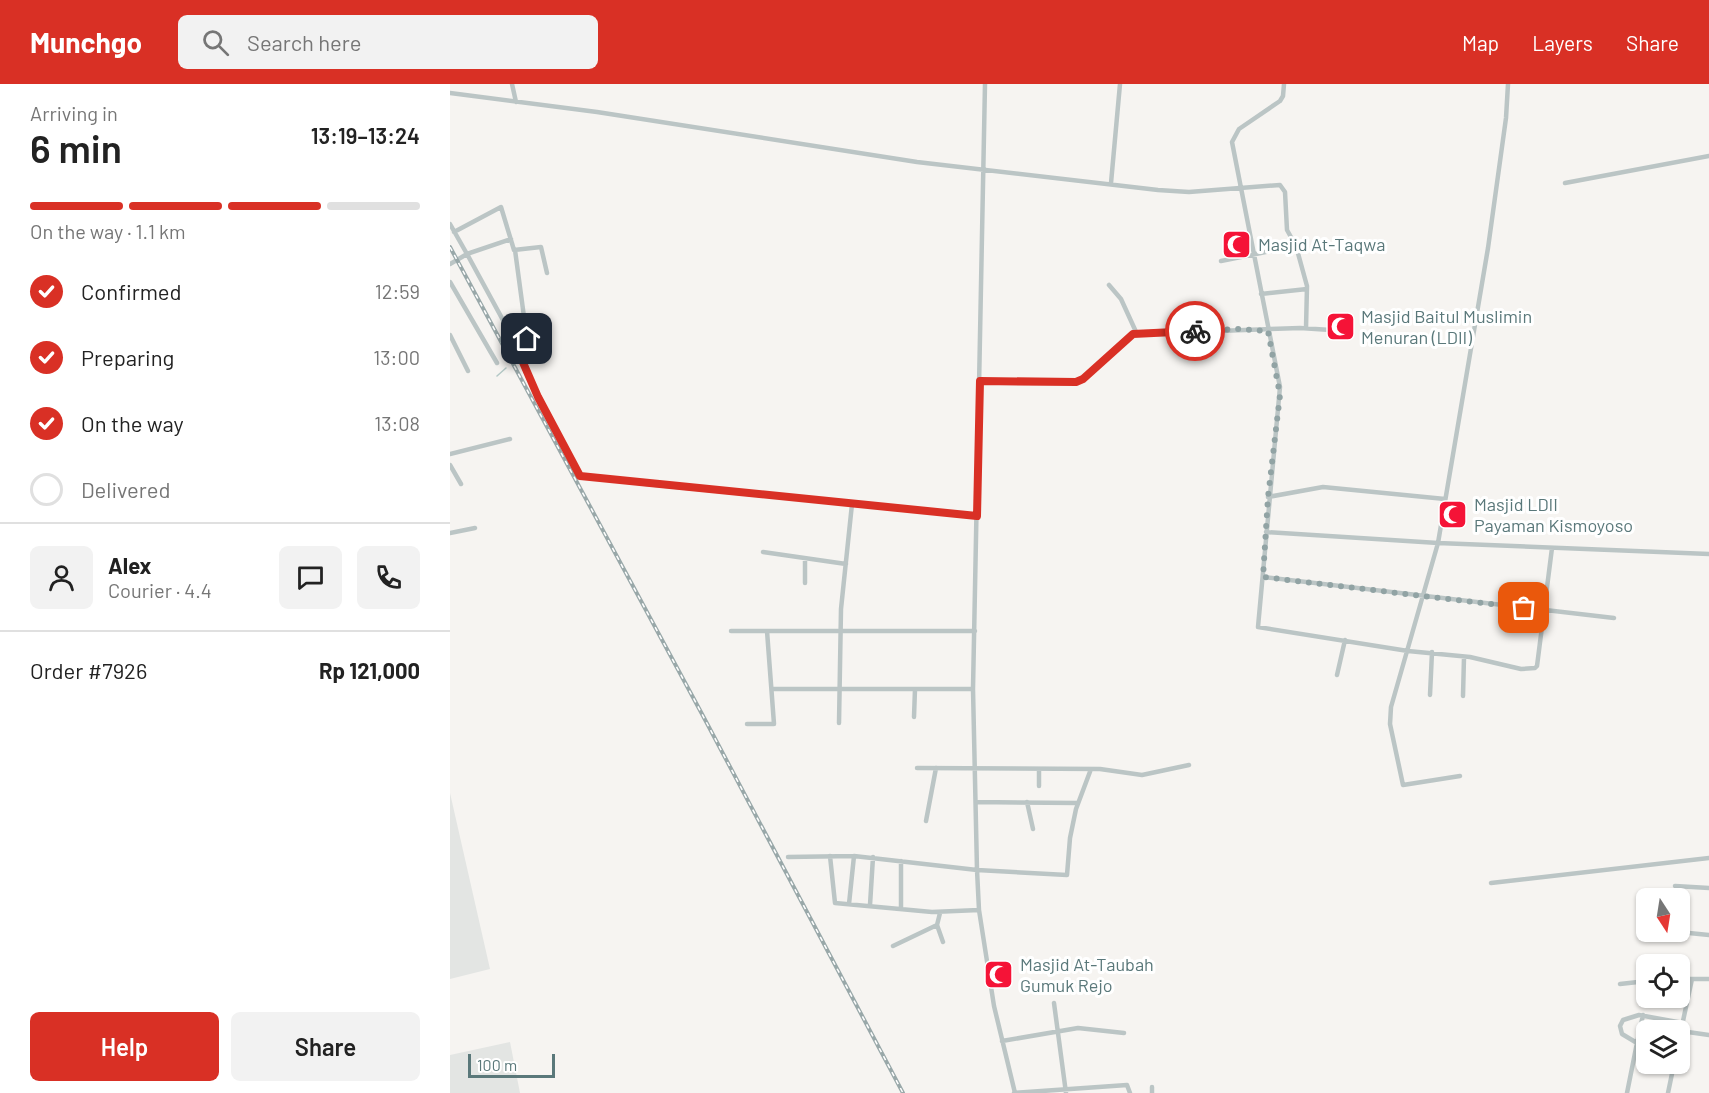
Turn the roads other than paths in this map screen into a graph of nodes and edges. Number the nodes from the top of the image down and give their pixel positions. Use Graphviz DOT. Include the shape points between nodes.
graph roads {
  1 [pos="512,84"];
  2 [pos="985,84"];
  3 [pos="1120,84"];
  4 [pos="1284,84"];
  5 [pos="1508,84"];
  6 [pos="450,93"];
  7 [pos="516,102"];
  8 [pos="1709,156"];
  9 [pos="985,170"];
  10 [pos="1111,183"];
  11 [pos="1565,183"];
  12 [pos="1241,189"];
  13 [pos="450,224"];
  14 [pos="454,232"];
  15 [pos="511,239"];
  16 [pos="1296,246"];
  17 [pos="514,250"];
  18 [pos="467,254"];
  19 [pos="1253,256"];
  20 [pos="1221,261"];
  21 [pos="450,264"];
  22 [pos="547,273"];
  23 [pos="450,282"];
  24 [pos="1109,285"];
  25 [pos="1307,289"];
  26 [pos="1261,294"];
  27 [pos="1306,328"];
  28 [pos="1268,331"];
  29 [pos="1346,331"];
  30 [pos="1137,334"];
  31 [pos="450,335"];
  32 [pos="452,342"];
  33 [pos="518,351"];
  34 [pos="497,363"];
  35 [pos="468,371"];
  36 [pos="980,381"];
  37 [pos="510,439"];
  38 [pos="450,454"];
  39 [pos="450,465"];
  40 [pos="461,484"];
  41 [pos="1268,497"];
  42 [pos="1445,499"];
  43 [pos="852,504"];
  44 [pos="977,516"];
  45 [pos="475,528"];
  46 [pos="1266,532"];
  47 [pos="450,533"];
  48 [pos="1438,543"];
  49 [pos="1552,548"];
  50 [pos="763,552"];
  51 [pos="1709,554"];
  52 [pos="805,559"];
  53 [pos="846,564"];
  54 [pos="1263,577"];
  55 [pos="805,583"];
  56 [pos="1424,595"];
  57 [pos="1544,611"];
  58 [pos="1614,618"];
  59 [pos="842,630"];
  60 [pos="731,631"];
  61 [pos="767,631"];
  62 [pos="975,631"];
  63 [pos="1345,640"];
  64 [pos="1408,651"];
  65 [pos="1432,652"];
  66 [pos="1464,657"];
  67 [pos="1337,675"];
  68 [pos="772,688"];
  69 [pos="841,688"];
  70 [pos="915,689"];
  71 [pos="974,689"];
  72 [pos="1430,695"];
  73 [pos="1463,696"];
  74 [pos="914,717"];
  75 [pos="839,723"];
  76 [pos="747,724"];
  77 [pos="1189,765"];
  78 [pos="917,768"];
  79 [pos="936,768"];
  80 [pos="975,768"];
  81 [pos="1039,769"];
  82 [pos="1091,769"];
  83 [pos="1460,776"];
  84 [pos="1039,786"];
  85 [pos="976,802"];
  86 [pos="1027,802"];
  87 [pos="1078,802"];
  88 [pos="926,821"];
  89 [pos="1033,829"];
  90 [pos="830,856"];
  91 [pos="854,856"];
  92 [pos="788,857"];
  93 [pos="873,857"];
  94 [pos="1709,858"];
  95 [pos="901,861"];
  96 [pos="977,870"];
  97 [pos="1491,883"];
  98 [pos="1675,886"];
  99 [pos="1709,888"];
  100 [pos="849,904"];
  101 [pos="870,905"];
  102 [pos="901,909"];
  103 [pos="979,910"];
  104 [pos="940,913"];
  105 [pos="936,925"];
  106 [pos="1690,933"];
  107 [pos="1709,935"];
  108 [pos="943,942"];
  109 [pos="893,946"];
  110 [pos="1692,979"];
  111 [pos="1709,980"];
  112 [pos="1636,982"];
  113 [pos="1620,984"];
  114 [pos="1054,1003"];
  115 [pos="1643,1015"];
  116 [pos="1642,1020"];
  117 [pos="1668,1020"];
  118 [pos="1684,1020"];
  119 [pos="1058,1030"];
  120 [pos="1124,1033"];
  121 [pos="1690,1034"];
  122 [pos="1709,1035"];
  123 [pos="1002,1041"];
  124 [pos="1636,1042"];
  125 [pos="1636,1048"];
  126 [pos="1672,1074"];
  127 [pos="1065,1091"];
  128 [pos="1014,1093"];
  129 [pos="1130,1093"];
  130 [pos="1627,1093"];
  131 [pos="1668,1093"];
  1 -- 7 [label="street"];
  2 -- 9 [label="street"];
  3 -- 10 [label="street"];
  4 -- 12 [label="street" via="1280,101 1235,133 1232,142"];
  5 -- 42 [label="street" via="1488,248"];
  6 -- 7 [label="street"];
  7 -- 9 [label="street"];
  8 -- 11 [label="street"];
  9 -- 10 [label="street"];
  9 -- 36 [label="street"];
  10 -- 12 [label="street" via="1174,192"];
  12 -- 16 [label="street" via="1283,187 1287,230"];
  12 -- 19 [label="street"];
  13 -- 14 [label="street"];
  14 -- 15 [label="street" via="501,207"];
  14 -- 18 [label="street"];
  15 -- 17 [label="street"];
  15 -- 18 [label="street"];
  16 -- 19 [label="street"];
  16 -- 25 [label="street"];
  17 -- 22 [label="street" via="541,247"];
  17 -- 33 [label="street" via="527,339"];
  18 -- 21 [label="street"];
  18 -- 33 [label="street"];
  19 -- 20 [label="street"];
  19 -- 26 [label="street"];
  23 -- 34 [label="street"];
  24 -- 30 [label="street" via="1121,299"];
  25 -- 26 [label="street"];
  25 -- 27 [label="street"];
  26 -- 28 [label="street"];
  27 -- 28 [label="street"];
  27 -- 29 [label="street"];
  28 -- 30 [label="street"];
  28 -- 41 [label="street" via="1280,387"];
  30 -- 36 [label="street" via="1076,382"];
  31 -- 32 [label="street"];
  32 -- 35 [label="street"];
  33 -- 43 [label="street" via="578,475"];
  36 -- 44 [label="street"];
  37 -- 38 [label="street"];
  39 -- 40 [label="street"];
  41 -- 42 [label="street" via="1323,487"];
  41 -- 46 [label="street"];
  42 -- 48 [label="street"];
  43 -- 44 [label="street"];
  43 -- 53 [label="street"];
  44 -- 62 [label="street"];
  45 -- 47 [label="street"];
  46 -- 48 [label="street"];
  46 -- 54 [label="street"];
  48 -- 49 [label="street"];
  48 -- 56 [label="street"];
  49 -- 51 [label="street"];
  49 -- 57 [label="street"];
  50 -- 52 [label="street"];
  52 -- 53 [label="street"];
  52 -- 55 [label="street"];
  53 -- 59 [label="street"];
  54 -- 56 [label="street"];
  54 -- 63 [label="street" via="1258,627"];
  56 -- 57 [label="street"];
  56 -- 64 [label="street"];
  57 -- 58 [label="street"];
  57 -- 66 [label="street" via="1534,668 1521,669"];
  59 -- 61 [label="street"];
  59 -- 62 [label="street"];
  59 -- 69 [label="street"];
  60 -- 61 [label="street"];
  61 -- 68 [label="street"];
  62 -- 71 [label="street"];
  63 -- 64 [label="street"];
  63 -- 67 [label="street"];
  64 -- 65 [label="street"];
  64 -- 83 [label="street" via="1394,688 1390,724 1401,782 1403,785"];
  65 -- 66 [label="street"];
  65 -- 72 [label="street"];
  66 -- 73 [label="street"];
  68 -- 69 [label="street"];
  68 -- 76 [label="street" via="774,724"];
  69 -- 70 [label="street"];
  69 -- 75 [label="street"];
  70 -- 71 [label="street"];
  70 -- 74 [label="street"];
  71 -- 80 [label="street"];
  77 -- 82 [label="street" via="1142,775"];
  78 -- 79 [label="street"];
  79 -- 80 [label="street"];
  79 -- 88 [label="street"];
  80 -- 81 [label="street"];
  80 -- 85 [label="street"];
  81 -- 82 [label="street"];
  81 -- 84 [label="street"];
  82 -- 87 [label="street"];
  85 -- 86 [label="street"];
  85 -- 96 [label="street"];
  86 -- 87 [label="street"];
  86 -- 89 [label="street"];
  87 -- 96 [label="street" via="1067,875"];
  90 -- 91 [label="street"];
  90 -- 92 [label="street"];
  90 -- 100 [label="street" via="834,902"];
  91 -- 93 [label="street"];
  91 -- 100 [label="street"];
  93 -- 95 [label="street"];
  93 -- 101 [label="street"];
  94 -- 97 [label="street"];
  95 -- 96 [label="street"];
  95 -- 102 [label="street"];
  96 -- 103 [label="street"];
  98 -- 99 [label="street"];
  100 -- 101 [label="street"];
  101 -- 102 [label="street"];
  102 -- 104 [label="street"];
  103 -- 104 [label="street"];
  103 -- 123 [label="street"];
  104 -- 105 [label="street"];
  105 -- 108 [label="street"];
  105 -- 109 [label="street"];
  106 -- 107 [label="street"];
  110 -- 111 [label="street"];
  110 -- 118 [label="street"];
  112 -- 113 [label="street"];
  114 -- 119 [label="street"];
  115 -- 116 [label="street"];
  115 -- 117 [label="street"];
  115 -- 124 [label="street" via="1627,1017 1620,1026 1623,1036"];
  119 -- 120 [label="street" via="1086,1028"];
  119 -- 123 [label="street"];
  119 -- 127 [label="street"];
  121 -- 122 [label="street"];
  123 -- 128 [label="street"];
  125 -- 130 [label="street"];
  126 -- 131 [label="street"];
  127 -- 128 [label="street"];
  127 -- 129 [label="street" via="1127,1084"];
}
